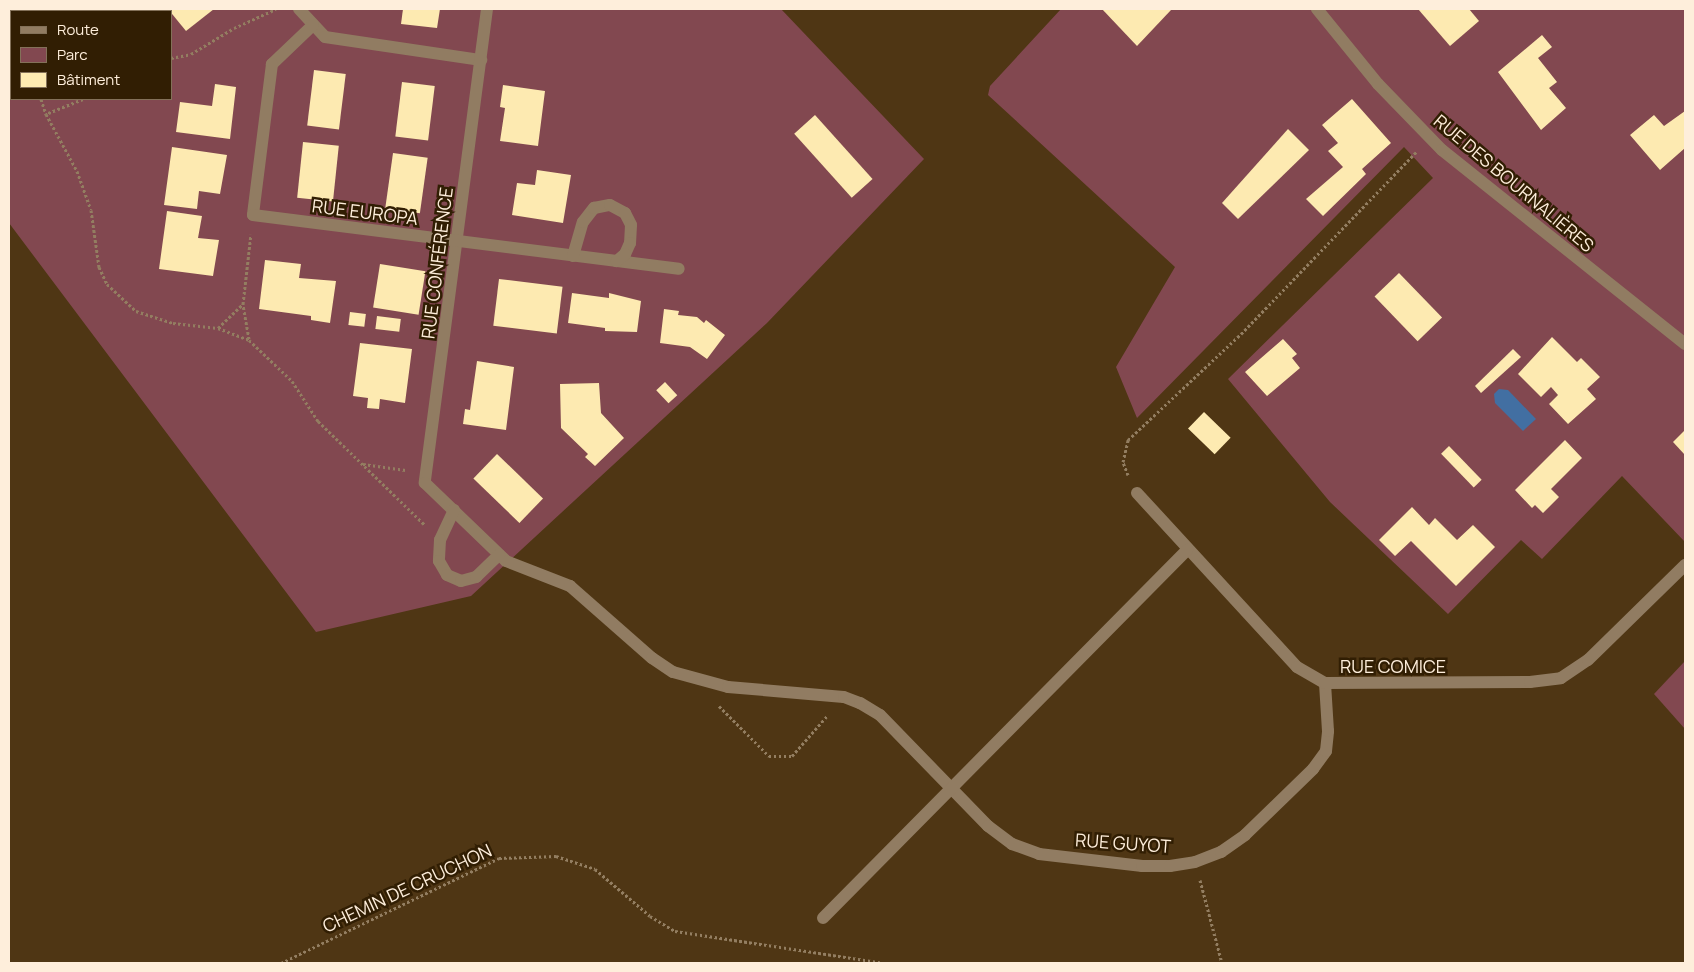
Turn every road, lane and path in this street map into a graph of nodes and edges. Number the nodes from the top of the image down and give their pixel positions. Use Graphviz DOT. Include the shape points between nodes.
graph roads {
  1 [pos="276,9"];
  2 [pos="299,9"];
  3 [pos="487,9"];
  4 [pos="1316,9"];
  5 [pos="313,25"];
  6 [pos="172,58"];
  7 [pos="481,60"];
  8 [pos="41,100"];
  9 [pos="81,100"];
  10 [pos="46,114"];
  11 [pos="1430,138"];
  12 [pos="253,215"];
  13 [pos="457,242"];
  14 [pos="573,256"];
  15 [pos="617,261"];
  16 [pos="679,269"];
  17 [pos="243,304"];
  18 [pos="218,328"];
  19 [pos="249,340"];
  20 [pos="1685,344"];
  21 [pos="362,464"];
  22 [pos="427,473"];
  23 [pos="1137,493"];
  24 [pos="454,510"];
  25 [pos="440,540"];
  26 [pos="1187,550"];
  27 [pos="499,555"];
  28 [pos="1685,565"];
  29 [pos="693,680"];
  30 [pos="1324,683"];
  31 [pos="844,697"];
  32 [pos="950,788"];
  33 [pos="1195,862"];
  34 [pos="823,918"];
  35 [pos="281,963"];
  36 [pos="882,963"];
  37 [pos="1222,963"];
  1 -- 6 [label="path" via="191,54"];
  2 -- 5 [label="street"];
  3 -- 7 [label="street, RUE CONFÉRENCE"];
  4 -- 11 [label="street, RUE DES BOURNALIÈRES" via="1378,84"];
  5 -- 7 [label="street" via="325,38"];
  5 -- 12 [label="street" via="272,64"];
  7 -- 13 [label="street, RUE CONFÉRENCE"];
  8 -- 10 [label="path"];
  9 -- 10 [label="path"];
  10 -- 18 [label="path" via="76,171 91,210 99,267 107,284 136,311 173,323"];
  11 -- 20 [label="street, RUE DES BOURNALIÈRES"];
  11 -- 23 [label="path" via="1241,334 1128,440 1123,462"];
  12 -- 13 [label="street, RUE EUROPA"];
  12 -- 17 [label="path"];
  13 -- 14 [label="street, RUE EUROPA"];
  13 -- 22 [label="street, RUE CONFÉRENCE"];
  14 -- 15 [label="street, RUE EUROPA"];
  14 -- 15 [label="street" via="583,222 594,208 610,205 625,213 631,226 630,243"];
  15 -- 16 [label="street, RUE EUROPA"];
  17 -- 18 [label="path"];
  17 -- 19 [label="path"];
  18 -- 19 [label="path"];
  19 -- 21 [label="path" via="292,381 318,421"];
  21 -- 22 [label="path"];
  21 -- 25 [label="path"];
  22 -- 24 [label="street" via="426,483"];
  23 -- 26 [label="street, RUE COMICE"];
  24 -- 25 [label="street"];
  24 -- 27 [label="street"];
  25 -- 27 [label="street" via="439,561 447,575 461,581 476,577"];
  26 -- 30 [label="street, RUE COMICE" via="1297,667"];
  26 -- 32 [label="street"];
  27 -- 29 [label="street" via="520,568 570,586 652,658"];
  28 -- 30 [label="street, RUE COMICE" via="1588,660 1561,678 1530,682"];
  29 -- 31 [label="street"];
  29 -- 31 [label="path" via="770,756 792,756"];
  30 -- 33 [label="street, RUE GUYOT" via="1328,730 1326,751 1313,769 1245,835 1221,852"];
  31 -- 32 [label="street" via="880,715"];
  32 -- 33 [label="street, RUE GUYOT" via="988,826 1012,844 1039,854 1142,866"];
  32 -- 34 [label="street"];
  33 -- 37 [label="path"];
  35 -- 36 [label="path, CHEMIN DE CRUCHON" via="499,858 556,856 595,869 650,916 675,931"];
}
